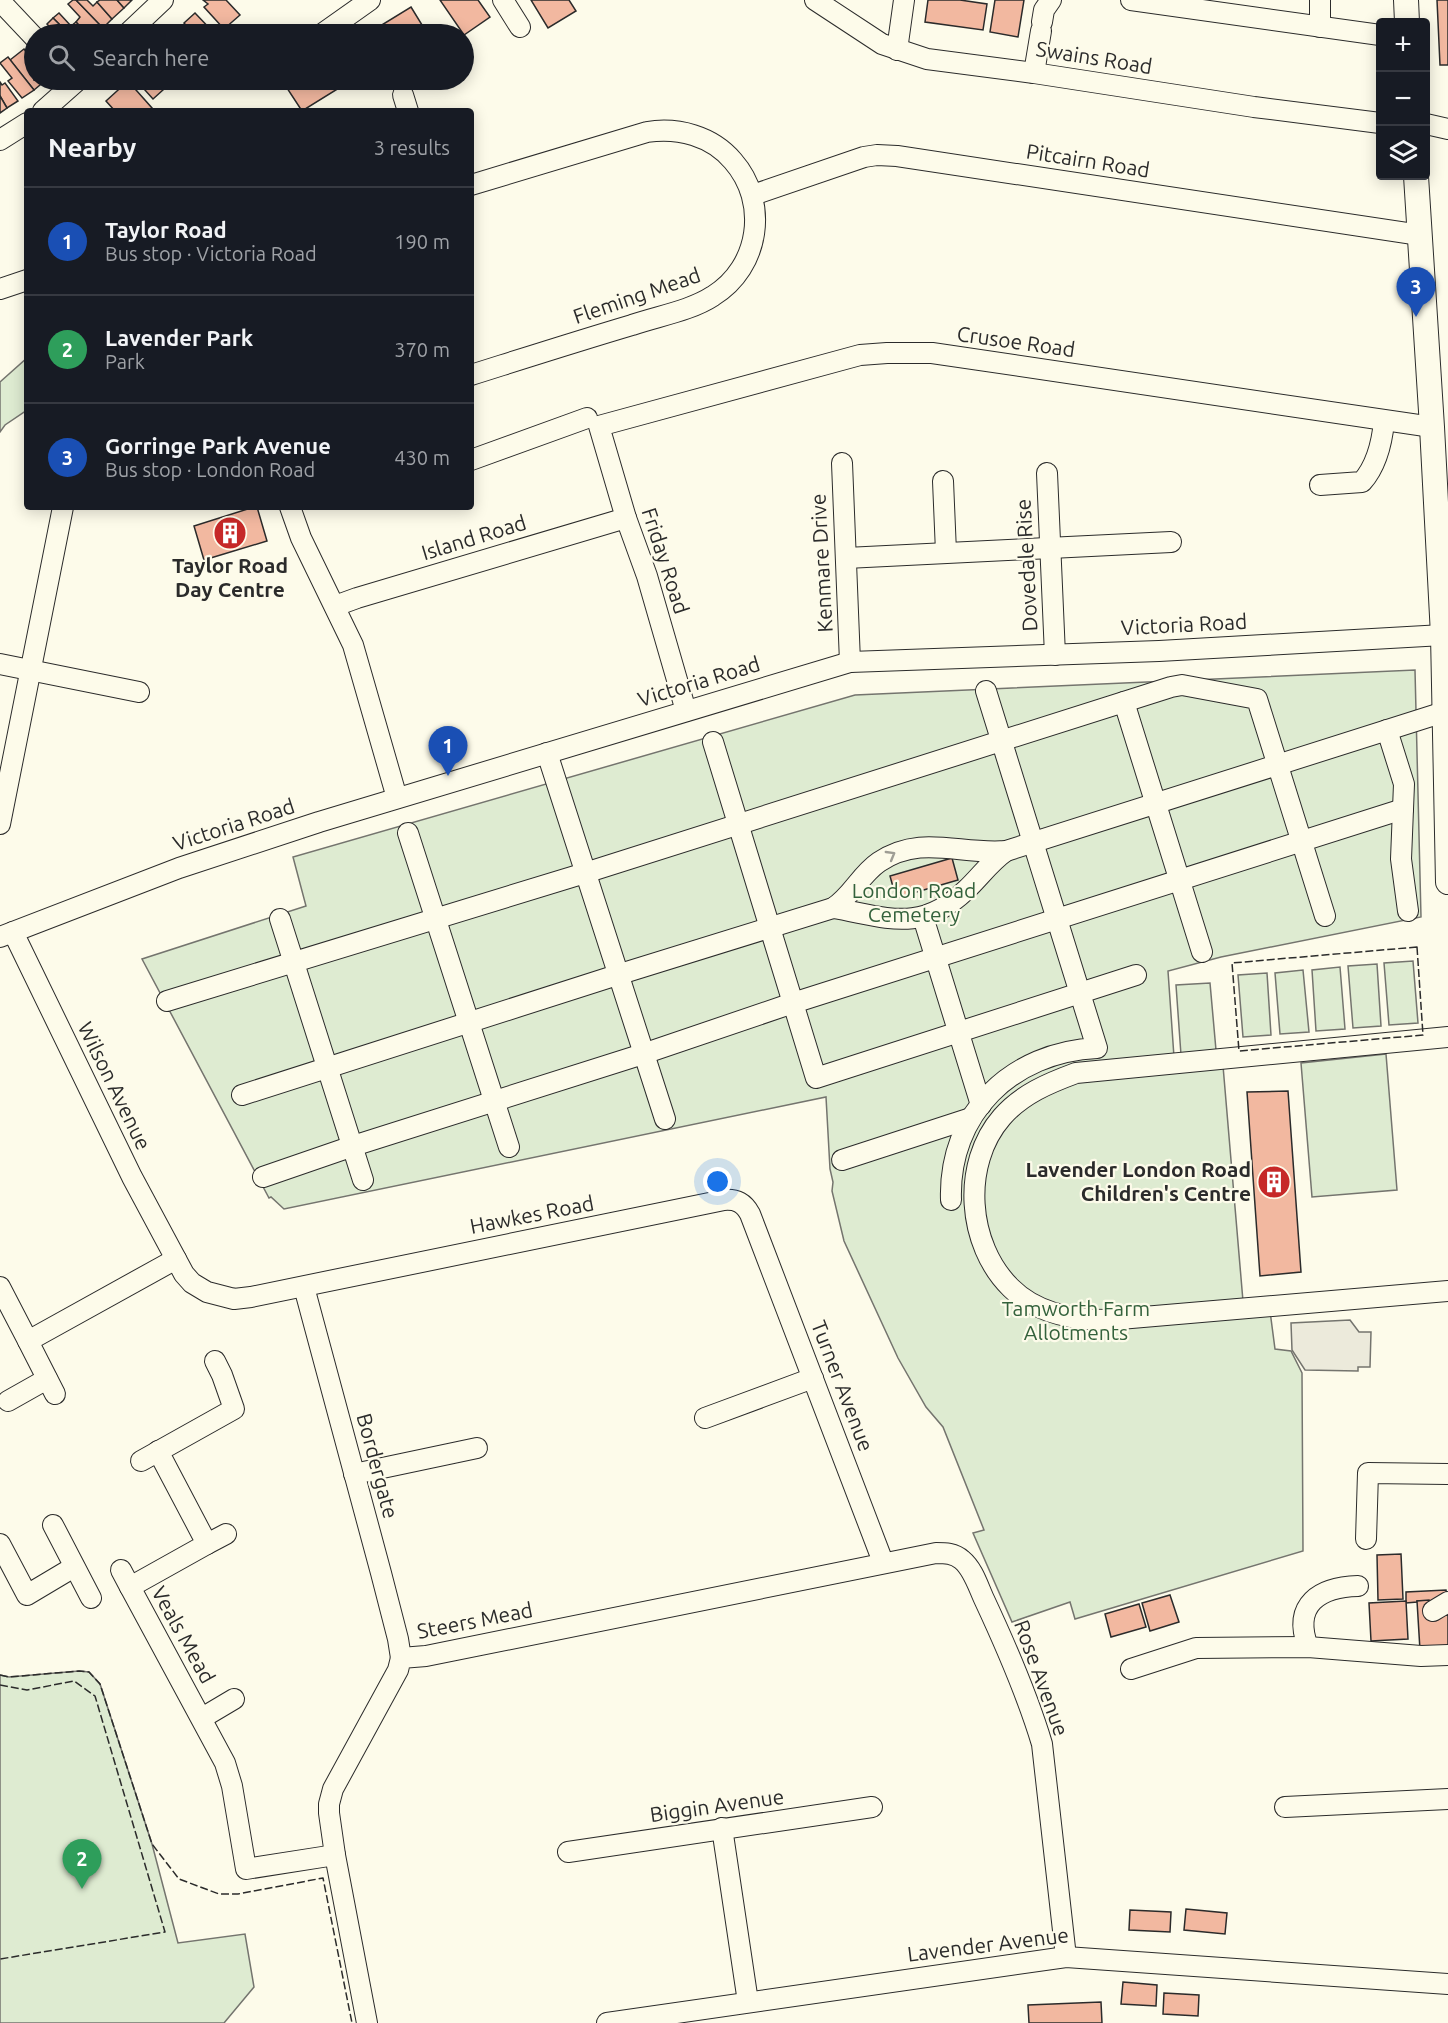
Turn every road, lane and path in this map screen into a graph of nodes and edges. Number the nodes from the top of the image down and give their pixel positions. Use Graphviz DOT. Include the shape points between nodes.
graph roads {
  1 [pos="163,0"];
  2 [pos="370,0"];
  3 [pos="503,0"];
  4 [pos="815,0"];
  5 [pos="904,0"];
  6 [pos="1051,0"];
  7 [pos="1131,0"];
  8 [pos="1320,0"];
  9 [pos="1406,0"];
  10 [pos="0,1"];
  11 [pos="1407,18"];
  12 [pos="138,24"];
  13 [pos="336,24"];
  14 [pos="24,26"];
  15 [pos="520,27"];
  16 [pos="1320,27"];
  17 [pos="1376,34"];
  18 [pos="897,50"];
  19 [pos="1034,73"];
  20 [pos="66,90"];
  21 [pos="45,108"];
  22 [pos="1376,122"];
  23 [pos="24,125"];
  24 [pos="1430,125"];
  25 [pos="1448,129"];
  26 [pos="0,140"];
  27 [pos="1416,180"];
  28 [pos="474,184"];
  29 [pos="753,195"];
  30 [pos="1420,235"];
  31 [pos="24,281"];
  32 [pos="0,289"];
  33 [pos="474,374"];
  34 [pos="1384,421"];
  35 [pos="593,422"];
  36 [pos="1432,427"];
  37 [pos="474,459"];
  38 [pos="842,463"];
  39 [pos="1047,473"];
  40 [pos="943,481"];
  41 [pos="1320,485"];
  42 [pos="62,510"];
  43 [pos="291,510"];
  44 [pos="626,518"];
  45 [pos="1171,542"];
  46 [pos="1049,548"];
  47 [pos="946,552"];
  48 [pos="846,558"];
  49 [pos="335,606"];
  50 [pos="1443,634"];
  51 [pos="1055,655"];
  52 [pos="850,662"];
  53 [pos="0,664"];
  54 [pos="30,670"];
  55 [pos="986,691"];
  56 [pos="139,692"];
  57 [pos="1124,702"];
  58 [pos="686,711"];
  59 [pos="1444,712"];
  60 [pos="1387,730"];
  61 [pos="1001,741"];
  62 [pos="713,742"];
  63 [pos="547,753"];
  64 [pos="1277,766"];
  65 [pos="397,798"];
  66 [pos="1156,804"];
  67 [pos="1403,808"];
  68 [pos="0,824"];
  69 [pos="738,825"];
  70 [pos="408,834"];
  71 [pos="1300,841"];
  72 [pos="1033,843"];
  73 [pos="1006,851"];
  74 [pos="585,873"];
  75 [pos="1179,879"];
  76 [pos="1448,882"];
  77 [pos="833,908"];
  78 [pos="1408,911"];
  79 [pos="1325,916"];
  80 [pos="923,917"];
  81 [pos="280,919"];
  82 [pos="436,919"];
  83 [pos="1057,919"];
  84 [pos="771,927"];
  85 [pos="7,935"];
  86 [pos="1202,952"];
  87 [pos="936,957"];
  88 [pos="294,963"];
  89 [pos="617,975"];
  90 [pos="1136,975"];
  91 [pos="1080,994"];
  92 [pos="167,1001"];
  93 [pos="793,1003"];
  94 [pos="469,1022"];
  95 [pos="958,1033"];
  96 [pos="1448,1037"];
  97 [pos="643,1054"];
  98 [pos="328,1068"];
  99 [pos="242,1095"];
  100 [pos="495,1102"];
  101 [pos="976,1111"];
  102 [pos="665,1119"];
  103 [pos="353,1146"];
  104 [pos="509,1147"];
  105 [pos="842,1160"];
  106 [pos="263,1177"];
  107 [pos="363,1180"];
  108 [pos="951,1200"];
  109 [pos="755,1227"];
  110 [pos="176,1259"];
  111 [pos="0,1287"];
  112 [pos="304,1287"];
  113 [pos="1448,1291"];
  114 [pos="28,1341"];
  115 [pos="215,1361"];
  116 [pos="813,1378"];
  117 [pos="8,1401"];
  118 [pos="705,1418"];
  119 [pos="477,1448"];
  120 [pos="159,1451"];
  121 [pos="141,1461"];
  122 [pos="354,1474"];
  123 [pos="1448,1474"];
  124 [pos="53,1525"];
  125 [pos="226,1534"];
  126 [pos="1366,1539"];
  127 [pos="0,1544"];
  128 [pos="207,1544"];
  129 [pos="936,1552"];
  130 [pos="883,1562"];
  131 [pos="74,1567"];
  132 [pos="7,1576"];
  133 [pos="1358,1586"];
  134 [pos="91,1598"];
  135 [pos="1308,1647"];
  136 [pos="1448,1655"];
  137 [pos="401,1658"];
  138 [pos="1131,1669"];
  139 [pos="234,1699"];
  140 [pos="202,1718"];
  141 [pos="1448,1799"];
  142 [pos="872,1807"];
  143 [pos="1285,1807"];
  144 [pos="722,1828"];
  145 [pos="568,1852"];
  146 [pos="335,1855"];
  147 [pos="1066,1957"];
  148 [pos="1448,1984"];
  149 [pos="748,2002"];
  150 [pos="367,2023"];
  151 [pos="607,2023"];
  1 -- 12 [label="street"];
  2 -- 13 [label="street"];
  3 -- 15 [label="street"];
  4 -- 18 [label="street, Swains Road"];
  5 -- 18 [label="street"];
  6 -- 19 [label="street" via="1044,10"];
  7 -- 16 [label="street"];
  8 -- 16 [label="street"];
  9 -- 11 [label="main road"];
  10 -- 14 [label="street"];
  16 -- 17 [label="street"];
  18 -- 19 [label="street, Swains Road" via="927,59"];
  19 -- 22 [label="street, Swains Road"];
  20 -- 21 [label="street"];
  23 -- 26 [label="street"];
  24 -- 25 [label="street"];
  27 -- 30 [label="main road"];
  28 -- 29 [label="street, Fleming Mead" via="647,132 666,130 714,144 739,168"];
  29 -- 30 [label="street, Pitcairn Road" via="847,162 877,155 897,156"];
  29 -- 33 [label="street, Fleming Mead" via="755,232 750,249 733,278 713,296"];
  30 -- 36 [label="main road"];
  31 -- 32 [label="street"];
  34 -- 35 [label="street, Crusoe Road" via="932,353 887,353 860,355"];
  34 -- 36 [label="street, Crusoe Road"];
  34 -- 41 [label="street" via="1379,452 1362,482"];
  35 -- 37 [label="street, Crusoe Road"];
  35 -- 44 [label="street, Friday Road"];
  36 -- 50 [label="main road"];
  38 -- 48 [label="street, Kenmare Drive"];
  39 -- 46 [label="street, Dovedale Rise"];
  40 -- 47 [label="street"];
  42 -- 54 [label="street"];
  43 -- 49 [label="street"];
  44 -- 49 [label="street, Island Road"];
  44 -- 58 [label="street, Friday Road"];
  45 -- 46 [label="street"];
  46 -- 47 [label="street"];
  46 -- 51 [label="street, Dovedale Rise"];
  47 -- 48 [label="street"];
  48 -- 52 [label="street, Kenmare Drive"];
  49 -- 65 [label="street" via="353,645"];
  50 -- 51 [label="street, Victoria Road"];
  50 -- 59 [label="main road"];
  51 -- 52 [label="street, Victoria Road"];
  52 -- 58 [label="street, Victoria Road"];
  53 -- 54 [label="street"];
  54 -- 56 [label="street"];
  54 -- 68 [label="street"];
  55 -- 61 [label="street"];
  57 -- 61 [label="street"];
  57 -- 64 [label="street" via="1182,685 1257,699"];
  57 -- 66 [label="street"];
  58 -- 63 [label="street, Victoria Road"];
  59 -- 60 [label="street"];
  59 -- 76 [label="main road"];
  60 -- 64 [label="street"];
  60 -- 67 [label="street" via="1402,777"];
  61 -- 69 [label="street"];
  61 -- 72 [label="street"];
  62 -- 69 [label="street"];
  63 -- 65 [label="street, Victoria Road"];
  63 -- 74 [label="street"];
  64 -- 66 [label="street"];
  64 -- 71 [label="street"];
  65 -- 85 [label="street, Victoria Road" via="179,868"];
  66 -- 72 [label="street"];
  66 -- 75 [label="street"];
  67 -- 71 [label="street"];
  67 -- 78 [label="street" via="1401,859"];
  69 -- 74 [label="street"];
  69 -- 84 [label="street"];
  70 -- 82 [label="street"];
  71 -- 75 [label="street"];
  71 -- 79 [label="street"];
  72 -- 73 [label="street"];
  72 -- 83 [label="street"];
  77 -- 73 [label="street, one-way" via="877,863 901,849"];
  73 -- 80 [label="street" via="955,900"];
  74 -- 82 [label="street"];
  74 -- 89 [label="street"];
  75 -- 83 [label="street"];
  75 -- 86 [label="street"];
  77 -- 80 [label="street" via="888,919"];
  77 -- 84 [label="street"];
  80 -- 87 [label="street"];
  81 -- 88 [label="street"];
  82 -- 88 [label="street"];
  82 -- 94 [label="street"];
  83 -- 87 [label="street"];
  83 -- 91 [label="street"];
  84 -- 89 [label="street"];
  84 -- 93 [label="street"];
  85 -- 110 [label="street, Wilson Avenue"];
  87 -- 93 [label="street"];
  87 -- 95 [label="street"];
  88 -- 92 [label="street"];
  88 -- 98 [label="street"];
  89 -- 94 [label="street"];
  89 -- 97 [label="street"];
  90 -- 91 [label="street"];
  91 -- 95 [label="street"];
  91 -- 101 [label="street" via="1097,1048 1035,1061 999,1084"];
  93 -- 95 [label="street" via="816,1078"];
  93 -- 97 [label="street"];
  94 -- 98 [label="street"];
  94 -- 100 [label="street"];
  95 -- 101 [label="street"];
  96 -- 113 [label="street" via="1076,1073 1032,1092 1001,1118 983,1148 974,1203 985,1248 999,1274 1012,1290 1061,1316 1108,1320"];
  97 -- 100 [label="street"];
  97 -- 102 [label="street"];
  98 -- 99 [label="street"];
  98 -- 103 [label="street"];
  100 -- 103 [label="street"];
  100 -- 104 [label="street"];
  101 -- 105 [label="street"];
  101 -- 108 [label="street" via="953,1164"];
  103 -- 106 [label="street"];
  103 -- 107 [label="street"];
  109 -- 112 [label="street, Hawkes Road" via="746,1207 724,1200"];
  109 -- 116 [label="street, Turner Avenue"];
  110 -- 112 [label="street, Wilson Avenue" via="192,1283 220,1297 234,1299"];
  110 -- 114 [label="street"];
  111 -- 114 [label="street"];
  112 -- 122 [label="street, Bordergate"];
  114 -- 117 [label="street" via="51,1386"];
  115 -- 120 [label="street" via="234,1409"];
  116 -- 118 [label="street"];
  116 -- 130 [label="street, Turner Avenue"];
  119 -- 122 [label="street"];
  120 -- 121 [label="street"];
  120 -- 128 [label="street"];
  122 -- 137 [label="street, Bordergate"];
  123 -- 126 [label="street" via="1368,1473"];
  124 -- 131 [label="street"];
  125 -- 128 [label="street, Veals Mead"];
  127 -- 132 [label="street"];
  128 -- 140 [label="street, Veals Mead" via="125,1578"];
  129 -- 130 [label="street, Steers Mead"];
  129 -- 147 [label="street, Rose Avenue" via="960,1558 971,1572 1033,1714 1042,1744"];
  130 -- 137 [label="street, Steers Mead"];
  131 -- 132 [label="street" via="27,1595"];
  131 -- 134 [label="street"];
  133 -- 135 [label="street" via="1340,1586 1312,1600 1304,1615"];
  135 -- 136 [label="street"];
  135 -- 138 [label="street" via="1196,1648"];
  137 -- 146 [label="street, Steers Mead" via="330,1796"];
  139 -- 140 [label="street, Veals Mead"];
  140 -- 146 [label="street, Veals Mead" via="232,1786 246,1869"];
  141 -- 143 [label="street"];
  142 -- 144 [label="street, Biggin Avenue"];
  144 -- 145 [label="street, Biggin Avenue"];
  144 -- 149 [label="street"];
  146 -- 150 [label="street, Steers Mead"];
  147 -- 148 [label="street, Lavender Avenue"];
  147 -- 149 [label="street, Lavender Avenue"];
  149 -- 151 [label="street, Lavender Avenue"];
}
